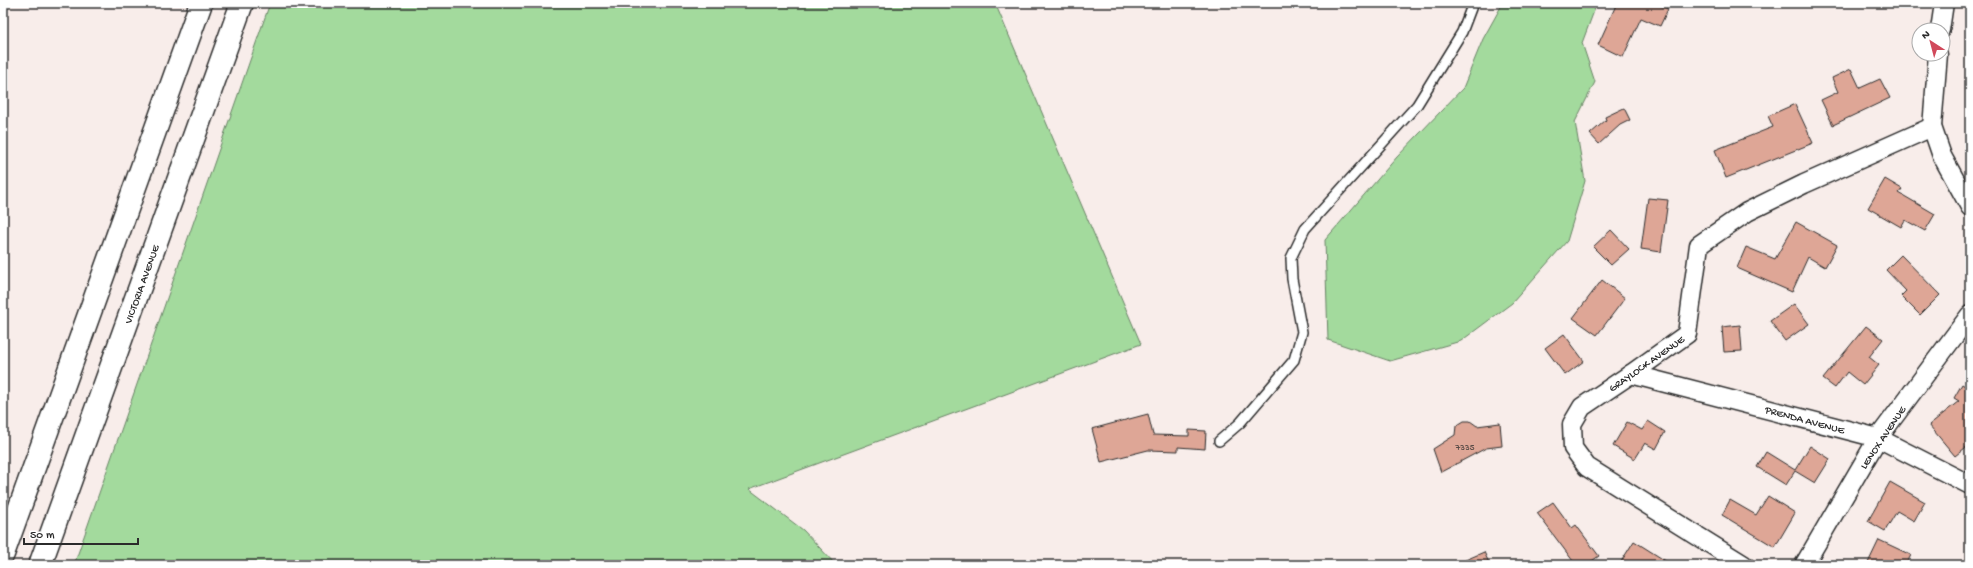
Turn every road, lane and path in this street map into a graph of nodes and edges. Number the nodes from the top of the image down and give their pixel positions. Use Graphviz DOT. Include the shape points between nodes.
graph roads {
  1 [pos="201,3"];
  2 [pos="242,3"];
  3 [pos="1473,3"];
  4 [pos="1944,3"];
  5 [pos="1941,22"];
  6 [pos="1937,62"];
  7 [pos="1932,127"];
  8 [pos="1970,207"];
  9 [pos="1970,315"];
  10 [pos="1631,374"];
  11 [pos="1878,438"];
  12 [pos="1219,441"];
  13 [pos="1970,485"];
  14 [pos="3,554"];
  15 [pos="40,565"];
  16 [pos="1744,565"];
  17 [pos="1804,565"];
  1 -- 14 [label="main road"];
  2 -- 15 [label="main road, VICTORIA AVENUE"];
  3 -- 12 [label="lane" via="1462,32 1417,105 1305,229 1291,258 1292,280 1302,332 1294,360 1240,423"];
  4 -- 5 [label="street"];
  6 -- 7 [label="street"];
  7 -- 8 [label="street" via="1942,156"];
  7 -- 10 [label="street, GRAYLOCK AVENUE" via="1747,212 1699,245 1687,334"];
  9 -- 11 [label="street, LENOX AVENUE"];
  10 -- 11 [label="street, PRENDA AVENUE"];
  10 -- 16 [label="street, GRAYLOCK AVENUE" via="1582,406 1572,424 1573,448 1586,467"];
  11 -- 13 [label="street, PRENDA AVENUE"];
  11 -- 17 [label="street, LENOX AVENUE"];
}
